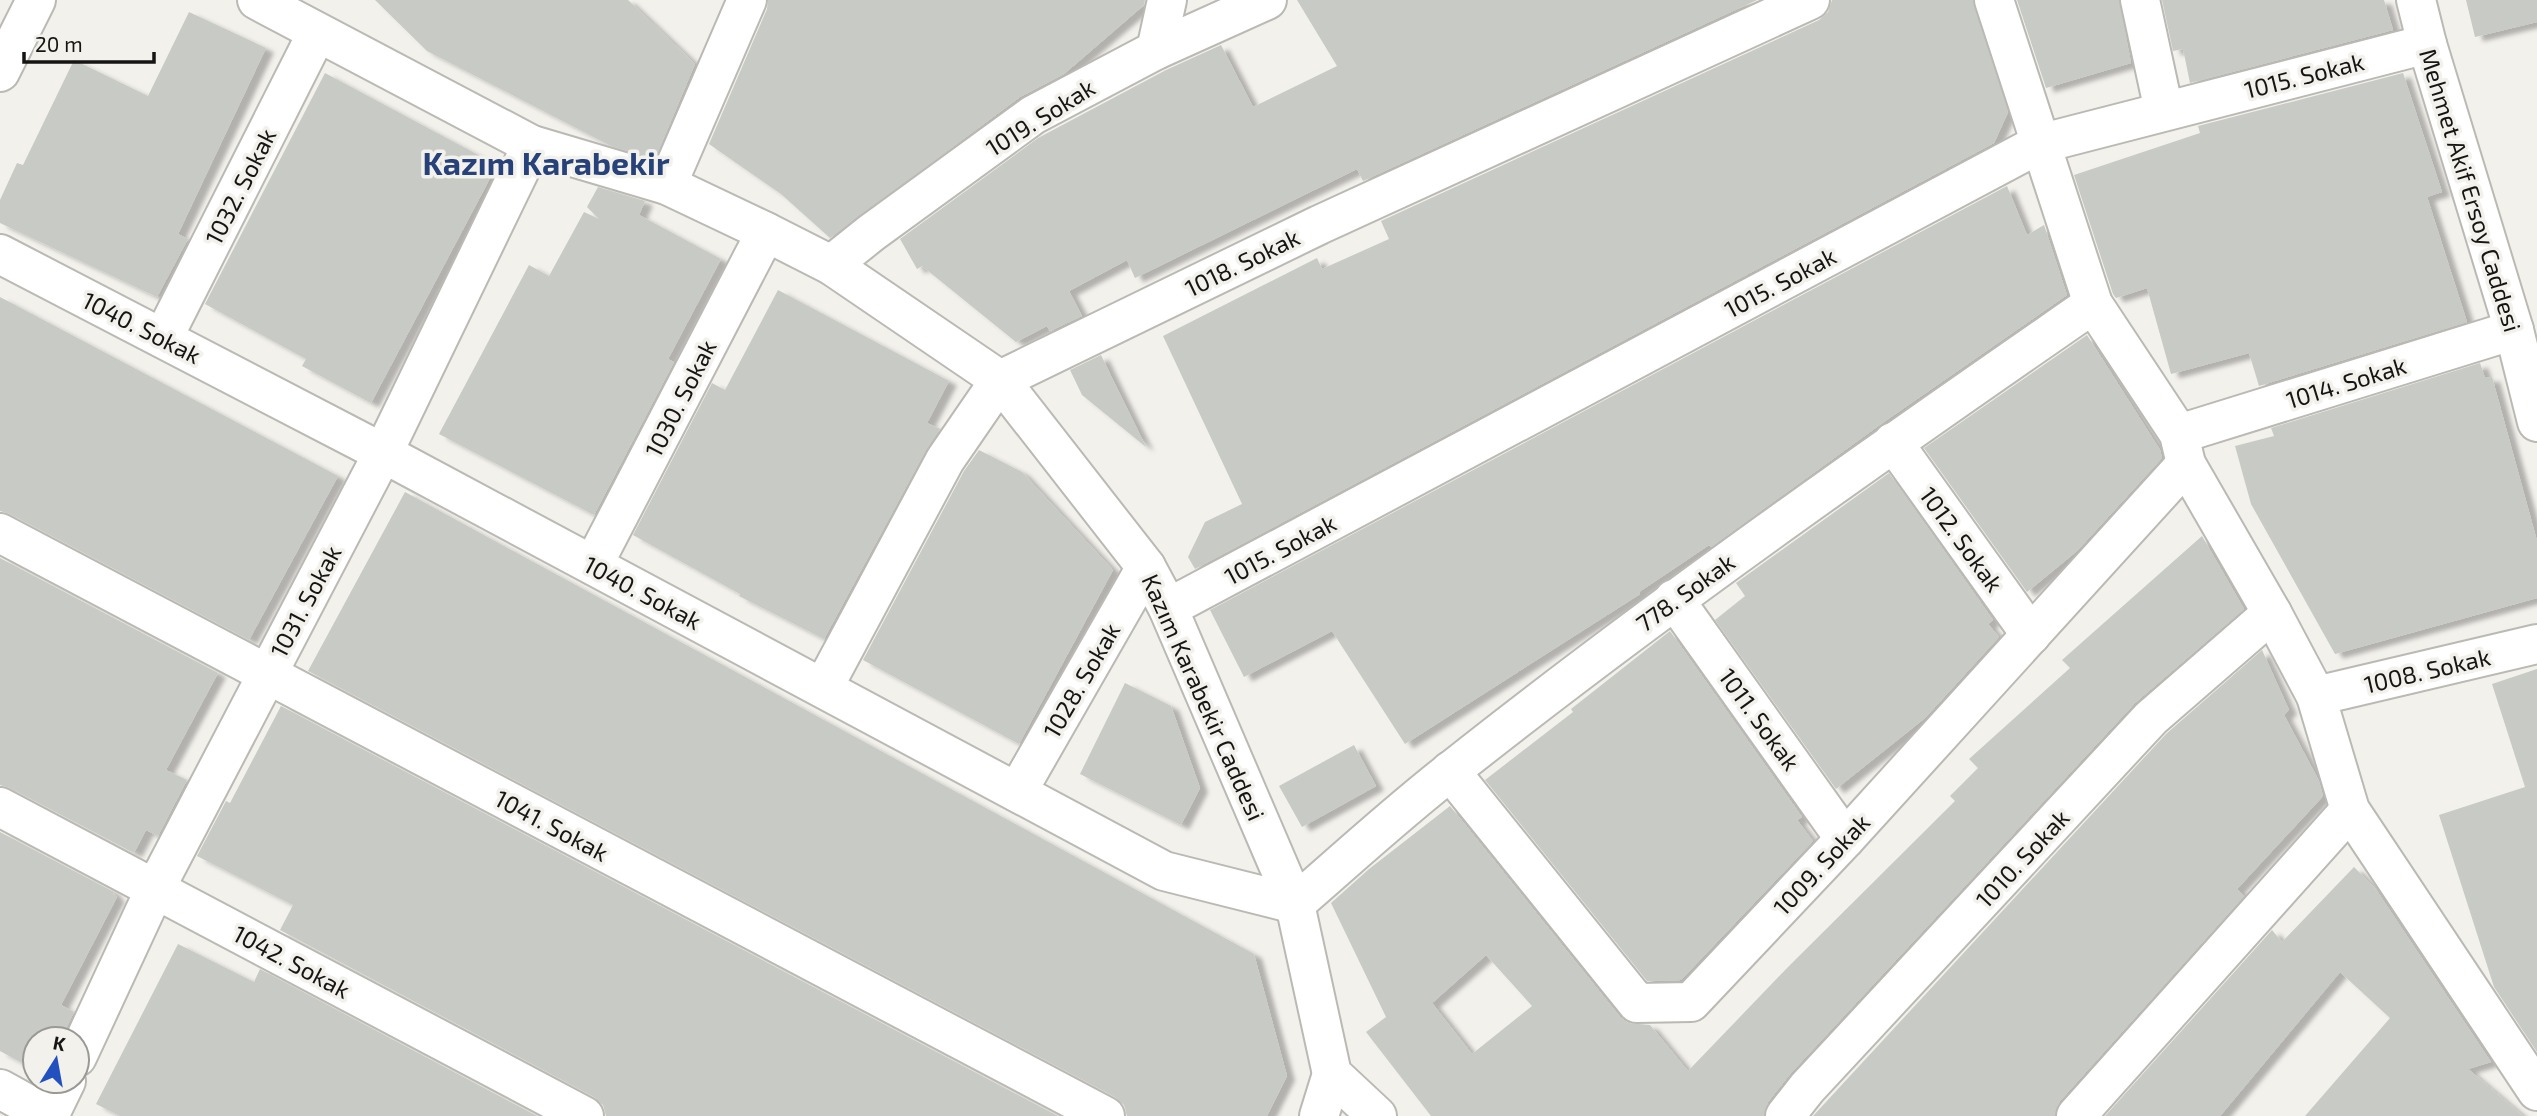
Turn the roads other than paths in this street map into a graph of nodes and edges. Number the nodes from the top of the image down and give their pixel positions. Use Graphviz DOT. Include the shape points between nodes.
graph roads {
  1 [pos="36,0"];
  2 [pos="257,0"];
  3 [pos="747,0"];
  4 [pos="1167,0"];
  5 [pos="1267,0"];
  6 [pos="1810,0"];
  7 [pos="1994,0"];
  8 [pos="2140,0"];
  9 [pos="2416,0"];
  10 [pos="317,33"];
  11 [pos="2427,44"];
  12 [pos="1156,50"];
  13 [pos="0,72"];
  14 [pos="2164,111"];
  15 [pos="2039,144"];
  16 [pos="532,145"];
  17 [pos="667,185"];
  18 [pos="766,232"];
  19 [pos="0,254"];
  20 [pos="831,265"];
  21 [pos="2093,304"];
  22 [pos="2514,330"];
  23 [pos="163,338"];
  24 [pos="1000,380"];
  25 [pos="2537,422"];
  26 [pos="1893,443"];
  27 [pos="2183,449"];
  28 [pos="383,453"];
  29 [pos="0,533"];
  30 [pos="593,565"];
  31 [pos="1146,567"];
  32 [pos="1674,599"];
  33 [pos="1168,608"];
  34 [pos="2272,613"];
  35 [pos="2031,635"];
  36 [pos="2537,644"];
  37 [pos="267,674"];
  38 [pos="823,688"];
  39 [pos="2316,696"];
  40 [pos="1450,771"];
  41 [pos="1017,792"];
  42 [pos="0,807"];
  43 [pos="2350,810"];
  44 [pos="1845,839"];
  45 [pos="155,889"];
  46 [pos="1295,904"];
  47 [pos="91,1027"];
  48 [pos="1332,1074"];
  49 [pos="0,1089"];
  50 [pos="2537,1091"];
  51 [pos="59,1095"];
  52 [pos="49,1116"];
  53 [pos="584,1116"];
  54 [pos="1105,1116"];
  55 [pos="1319,1116"];
  56 [pos="1377,1116"];
  57 [pos="1785,1116"];
  58 [pos="2076,1116"];
  1 -- 13 [label="street"];
  2 -- 10 [label="street, Kazım Karabekir Caddesi"];
  3 -- 17 [label="street"];
  4 -- 12 [label="street"];
  5 -- 12 [label="street, 1019. Sokak"];
  6 -- 24 [label="street, 1018. Sokak" via="1331,219"];
  7 -- 15 [label="street"];
  8 -- 14 [label="street"];
  9 -- 11 [label="street, Mehmet Akif Ersoy Caddesi"];
  10 -- 16 [label="street, Kazım Karabekir Caddesi"];
  10 -- 23 [label="street, 1032. Sokak"];
  11 -- 14 [label="street, 1015. Sokak"];
  11 -- 22 [label="street, Mehmet Akif Ersoy Caddesi"];
  12 -- 20 [label="street, 1019. Sokak" via="1033,115"];
  14 -- 15 [label="street, 1015. Sokak"];
  15 -- 21 [label="street"];
  15 -- 33 [label="street, 1015. Sokak"];
  16 -- 17 [label="street, Kazım Karabekir Caddesi"];
  16 -- 28 [label="street, 1031. Sokak"];
  17 -- 18 [label="street, Kazım Karabekir Caddesi"];
  18 -- 20 [label="street, Kazım Karabekir Caddesi"];
  18 -- 30 [label="street, 1030. Sokak"];
  19 -- 23 [label="street, 1040. Sokak"];
  20 -- 24 [label="street, Kazım Karabekir Caddesi"];
  21 -- 26 [label="street, 778. Sokak"];
  21 -- 27 [label="street"];
  22 -- 25 [label="street, Mehmet Akif Ersoy Caddesi"];
  22 -- 27 [label="street, 1014. Sokak"];
  23 -- 28 [label="street, 1040. Sokak"];
  24 -- 31 [label="street, Kazım Karabekir Caddesi"];
  24 -- 38 [label="street, 1018. Sokak" via="945,460"];
  26 -- 32 [label="street, 778. Sokak"];
  26 -- 35 [label="street, 1012. Sokak"];
  27 -- 34 [label="street"];
  27 -- 35 [label="street, 1009. Sokak"];
  28 -- 30 [label="street, 1040. Sokak"];
  28 -- 37 [label="street, 1031. Sokak"];
  29 -- 37 [label="street, 1041. Sokak"];
  30 -- 38 [label="street, 1040. Sokak"];
  31 -- 33 [label="street, Kazım Karabekir Caddesi"];
  31 -- 41 [label="street, 1028. Sokak"];
  32 -- 40 [label="street, 778. Sokak"];
  32 -- 44 [label="street, 1011. Sokak"];
  33 -- 46 [label="street, Kazım Karabekir Caddesi"];
  34 -- 39 [label="street"];
  34 -- 57 [label="street, 1010. Sokak" via="2151,718"];
  35 -- 44 [label="street, 1009. Sokak"];
  36 -- 39 [label="street, 1008. Sokak"];
  37 -- 45 [label="street, 1031. Sokak"];
  37 -- 54 [label="street, 1041. Sokak"];
  38 -- 41 [label="street, 1040. Sokak"];
  39 -- 43 [label="street"];
  40 -- 44 [label="street, 1009. Sokak" via="1637,1003 1691,1002"];
  40 -- 46 [label="street, 778. Sokak"];
  41 -- 46 [label="street, 1040. Sokak" via="1164,871"];
  42 -- 45 [label="street, 1042. Sokak"];
  43 -- 50 [label="street"];
  43 -- 58 [label="street"];
  45 -- 47 [label="street, 1031. Sokak"];
  45 -- 53 [label="street, 1042. Sokak"];
  46 -- 48 [label="street, Kazım Karabekir Caddesi"];
  48 -- 55 [label="street"];
  48 -- 56 [label="street"];
  49 -- 52 [label="street"];
  51 -- 52 [label="street"];
}
